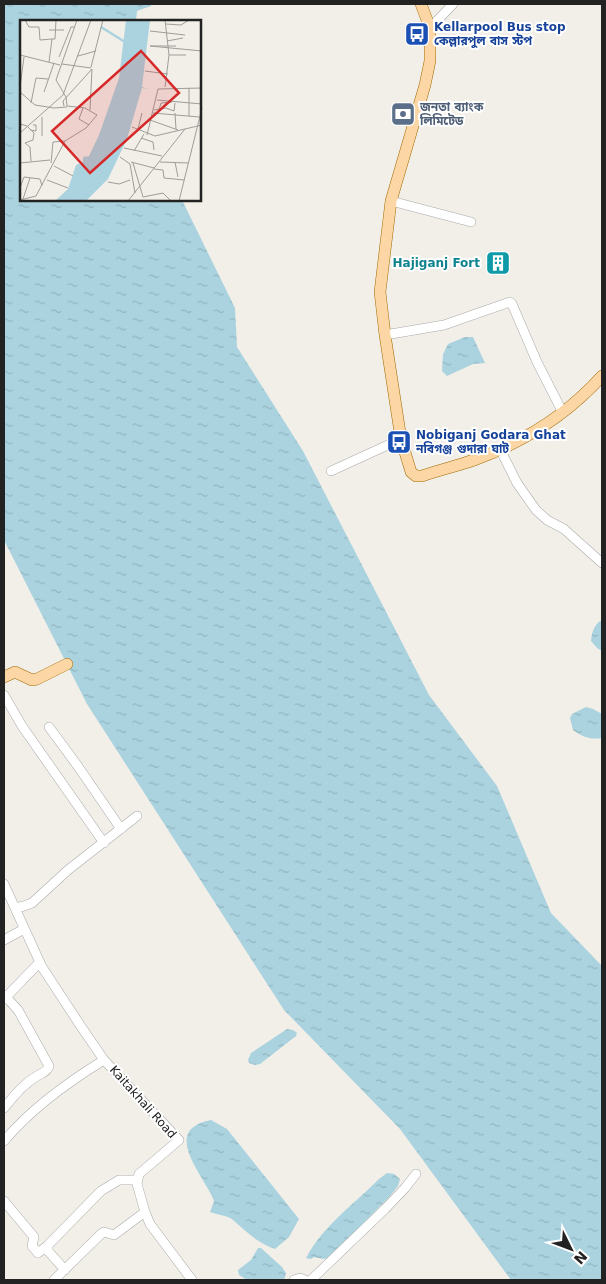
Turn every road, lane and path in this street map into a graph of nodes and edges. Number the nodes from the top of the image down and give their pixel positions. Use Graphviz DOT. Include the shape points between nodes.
graph roads {
  1 [pos="421,4"];
  2 [pos="453,4"];
  3 [pos="430,28"];
  4 [pos="391,201"];
  5 [pos="471,222"];
  6 [pos="385,335"];
  7 [pos="602,376"];
  8 [pos="563,413"];
  9 [pos="401,438"];
  10 [pos="500,449"];
  11 [pos="331,471"];
  12 [pos="602,563"];
  13 [pos="67,664"];
  14 [pos="4,677"];
  15 [pos="4,695"];
  16 [pos="49,727"];
  17 [pos="137,816"];
  18 [pos="121,829"];
  19 [pos="104,843"];
  20 [pos="4,884"];
  21 [pos="14,908"];
  22 [pos="24,929"];
  23 [pos="4,940"];
  24 [pos="40,962"];
  25 [pos="5,998"];
  26 [pos="104,1060"];
  27 [pos="4,1108"];
  28 [pos="4,1141"];
  29 [pos="416,1174"];
  30 [pos="137,1180"];
  31 [pos="4,1201"];
  32 [pos="145,1212"];
  33 [pos="47,1246"];
  34 [pos="65,1270"];
  35 [pos="54,1280"];
  36 [pos="192,1280"];
  37 [pos="294,1280"];
  38 [pos="305,1280"];
  39 [pos="311,1280"];
  1 -- 3 [label="main road"];
  2 -- 3 [label="street"];
  3 -- 4 [label="main road" via="430,61 425,86"];
  4 -- 5 [label="street"];
  4 -- 6 [label="main road" via="380,292"];
  6 -- 8 [label="street" via="444,325 510,302"];
  6 -- 9 [label="main road"];
  7 -- 8 [label="main road"];
  8 -- 10 [label="main road"];
  9 -- 10 [label="main road" via="408,466 416,476 474,460"];
  9 -- 11 [label="street"];
  10 -- 12 [label="street" via="517,483 536,510 564,529"];
  13 -- 14 [label="main road" via="37,679 15,672"];
  15 -- 19 [label="street"];
  16 -- 18 [label="street"];
  17 -- 18 [label="street"];
  18 -- 19 [label="street"];
  19 -- 21 [label="street" via="32,903"];
  20 -- 21 [label="street, Kaitakhali Road"];
  21 -- 22 [label="street, Kaitakhali Road"];
  22 -- 23 [label="street"];
  22 -- 24 [label="street, Kaitakhali Road"];
  24 -- 25 [label="street"];
  24 -- 26 [label="street, Kaitakhali Road"];
  25 -- 27 [label="street" via="18,1010 49,1066 47,1071 19,1090"];
  26 -- 28 [label="street" via="56,1093"];
  26 -- 30 [label="street, Kaitakhali Road" via="179,1140 139,1174"];
  29 -- 39 [label="street" via="385,1209"];
  30 -- 32 [label="street"];
  30 -- 33 [label="street" via="119,1180 101,1191"];
  31 -- 33 [label="street" via="34,1237 32,1246 38,1253"];
  32 -- 34 [label="street" via="114,1235 101,1234"];
  32 -- 36 [label="street" via="157,1234"];
  33 -- 34 [label="street"];
  34 -- 35 [label="street"];
  37 -- 38 [label="street"];
}
